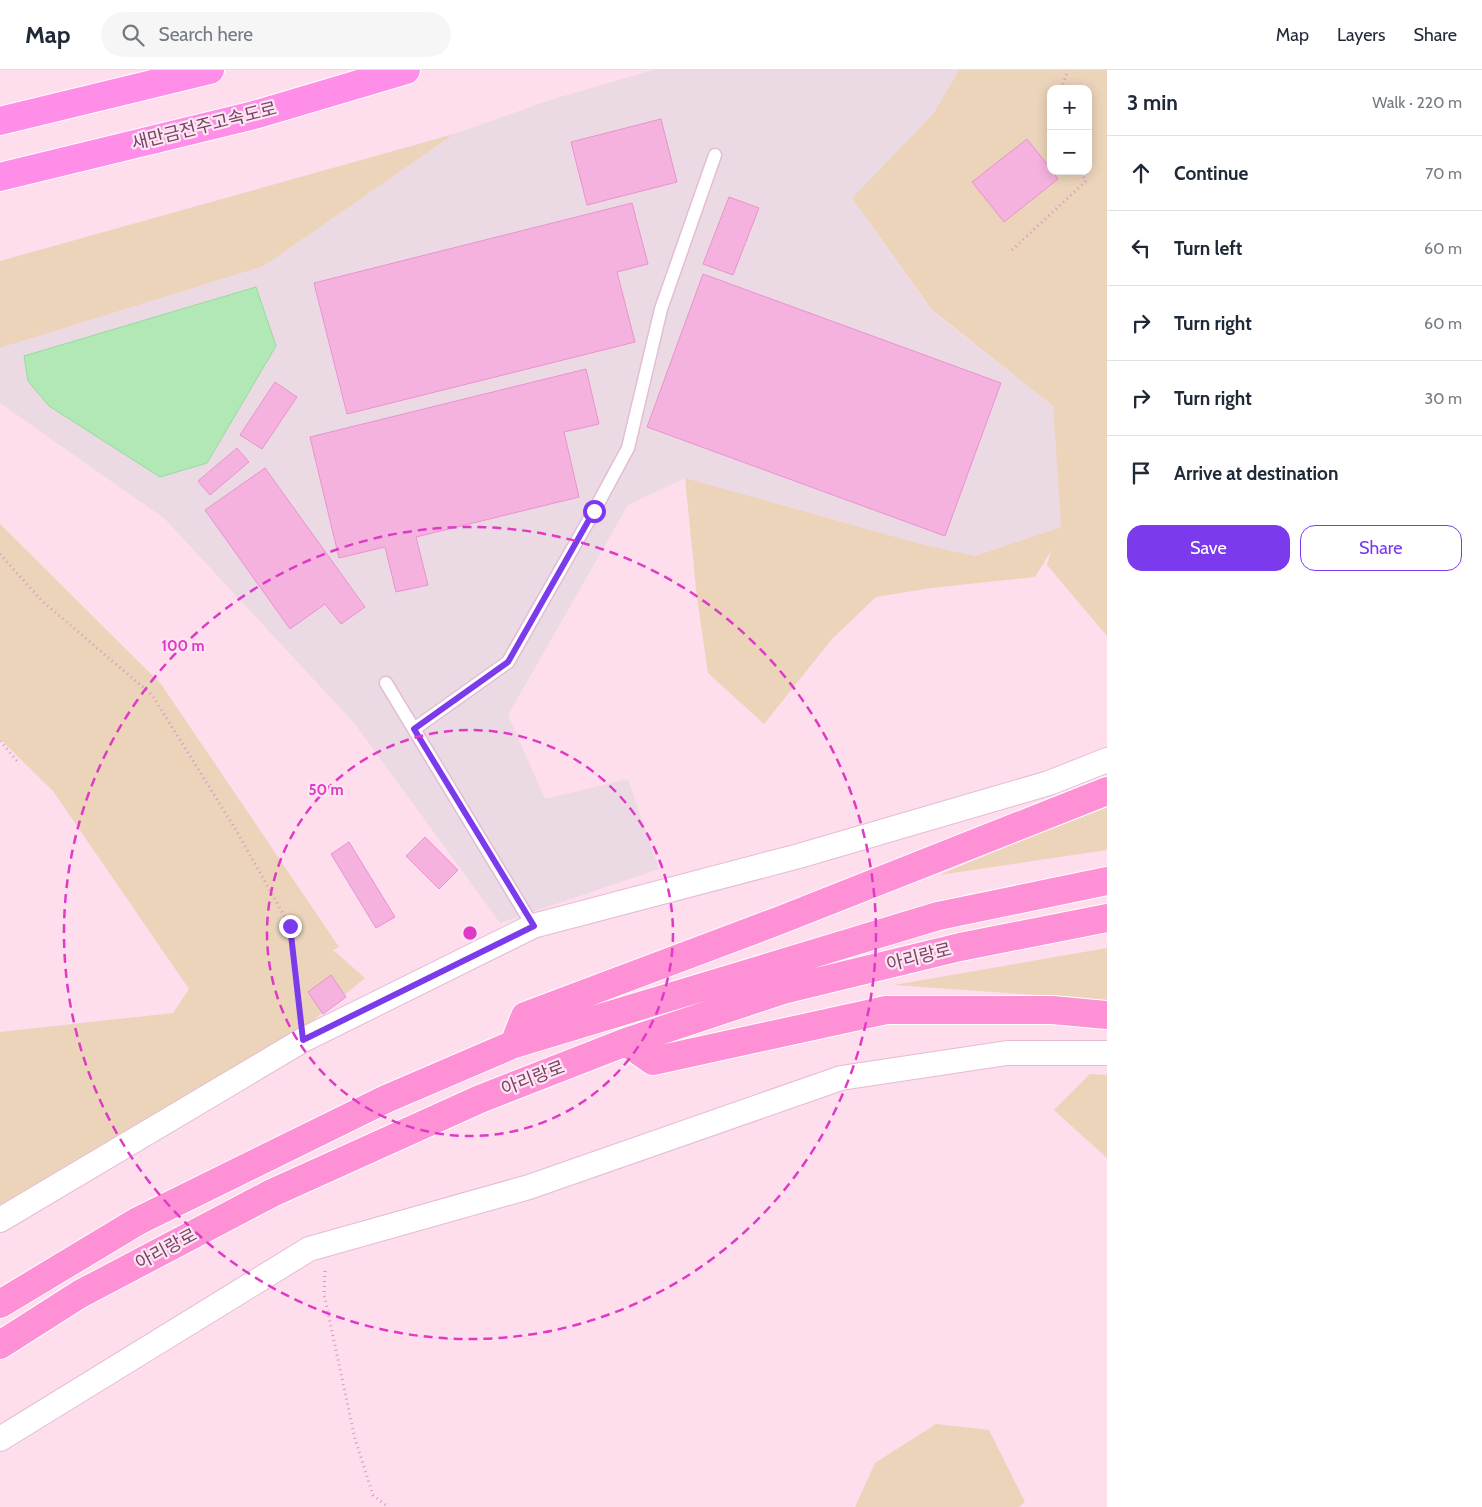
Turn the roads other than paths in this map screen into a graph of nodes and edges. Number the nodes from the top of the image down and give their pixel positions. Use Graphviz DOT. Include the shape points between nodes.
graph roads {
  1 [pos="210,70"];
  2 [pos="406,70"];
  3 [pos="0,121"];
  4 [pos="715,155"];
  5 [pos="0,177"];
  6 [pos="386,684"];
  7 [pos="414,729"];
  8 [pos="1107,760"];
  9 [pos="1107,792"];
  10 [pos="1107,881"];
  11 [pos="1107,918"];
  12 [pos="534,926"];
  13 [pos="1107,1015"];
  14 [pos="626,1042"];
  15 [pos="514,1044"];
  16 [pos="1107,1053"];
  17 [pos="0,1220"];
  18 [pos="0,1304"];
  19 [pos="0,1345"];
  20 [pos="0,1439"];
  1 -- 3 [label="highway"];
  2 -- 5 [label="highway, 새만금전주고속도로" via="254,114"];
  4 -- 7 [label="lane" via="662,309 628,448 508,662"];
  6 -- 7 [label="lane"];
  7 -- 12 [label="lane"];
  8 -- 12 [label="street" via="1049,784 799,856"];
  9 -- 15 [label="highway" via="525,1016"];
  10 -- 15 [label="highway, 아리랑로" via="938,916"];
  11 -- 14 [label="highway, 아리랑로" via="960,947 783,990"];
  12 -- 17 [label="street" via="303,1040"];
  13 -- 14 [label="highway" via="1052,1010 886,1010 653,1061"];
  14 -- 19 [label="highway, 아리랑로" via="480,1099 272,1193 80,1294"];
  15 -- 18 [label="highway, 아리랑로" via="386,1099 138,1221"];
  16 -- 20 [label="street" via="1007,1053 841,1078 529,1187 309,1249"];
}
